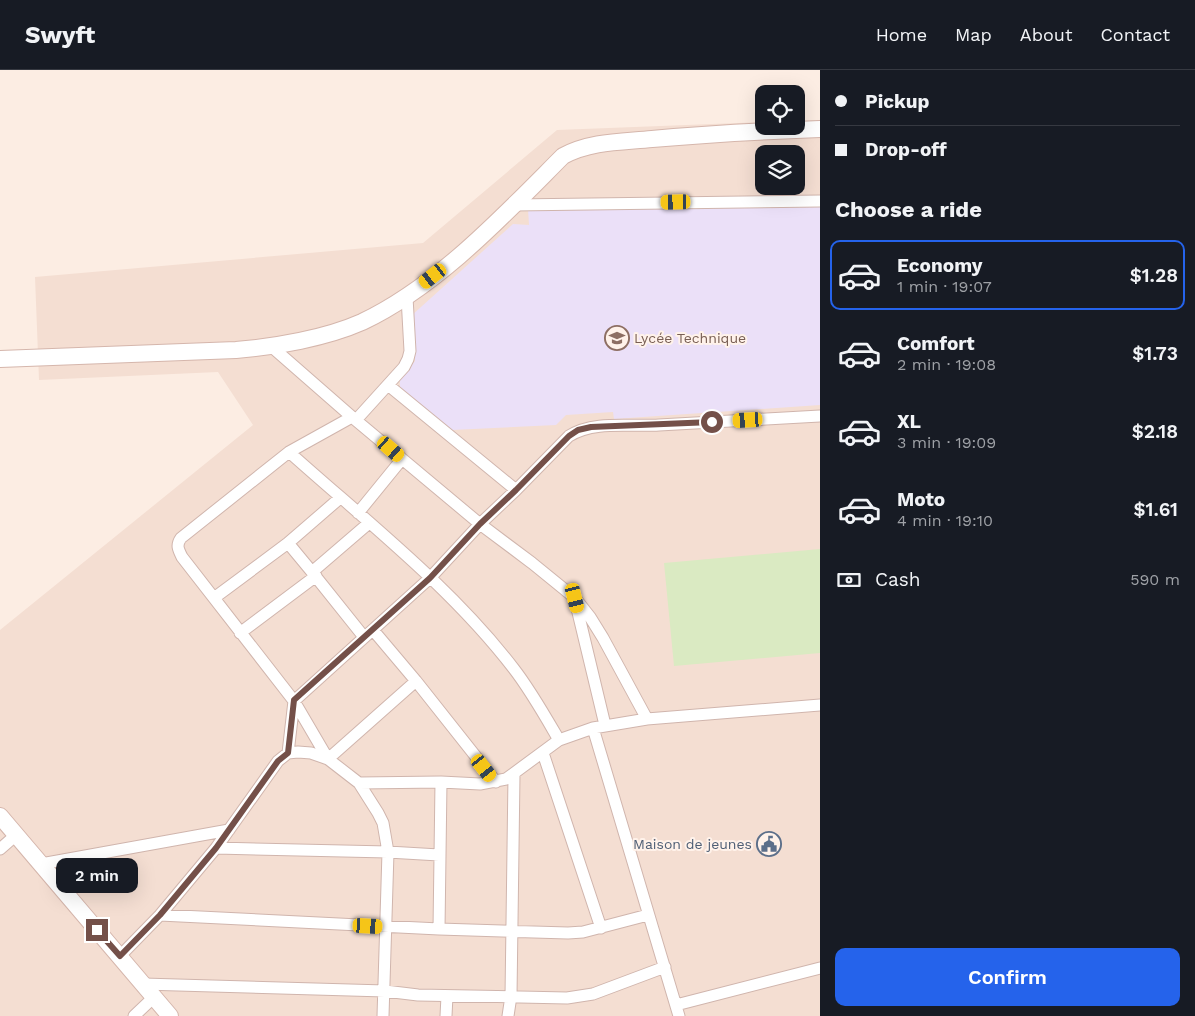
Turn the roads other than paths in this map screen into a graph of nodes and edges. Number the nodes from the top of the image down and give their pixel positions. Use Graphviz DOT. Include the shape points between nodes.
graph roads {
  1 [pos="820,129"];
  2 [pos="820,200"];
  3 [pos="514,205"];
  4 [pos="406,297"];
  5 [pos="272,347"];
  6 [pos="0,360"];
  7 [pos="388,385"];
  8 [pos="820,416"];
  9 [pos="354,419"];
  10 [pos="289,452"];
  11 [pos="402,459"];
  12 [pos="516,490"];
  13 [pos="340,498"];
  14 [pos="358,513"];
  15 [pos="369,523"];
  16 [pos="480,524"];
  17 [pos="288,544"];
  18 [pos="314,574"];
  19 [pos="430,578"];
  20 [pos="214,598"];
  21 [pos="575,598"];
  22 [pos="240,633"];
  23 [pos="368,634"];
  24 [pos="416,680"];
  25 [pos="294,700"];
  26 [pos="820,705"];
  27 [pos="647,719"];
  28 [pos="605,725"];
  29 [pos="593,728"];
  30 [pos="560,740"];
  31 [pos="288,753"];
  32 [pos="543,753"];
  33 [pos="328,759"];
  34 [pos="514,774"];
  35 [pos="441,782"];
  36 [pos="496,782"];
  37 [pos="359,783"];
  38 [pos="0,816"];
  39 [pos="229,830"];
  40 [pos="16,835"];
  41 [pos="0,848"];
  42 [pos="216,848"];
  43 [pos="388,852"];
  44 [pos="439,855"];
  45 [pos="41,864"];
  46 [pos="160,915"];
  47 [pos="648,915"];
  48 [pos="386,926"];
  49 [pos="601,928"];
  50 [pos="439,929"];
  51 [pos="512,932"];
  52 [pos="120,956"];
  53 [pos="665,967"];
  54 [pos="820,968"];
  55 [pos="143,984"];
  56 [pos="385,991"];
  57 [pos="447,996"];
  58 [pos="511,996"];
  59 [pos="154,997"];
  60 [pos="678,1010"];
  61 [pos="134,1016"];
  62 [pos="170,1016"];
  63 [pos="383,1016"];
  64 [pos="446,1016"];
  65 [pos="508,1016"];
  1 -- 3 [label="street" via="718,133 585,146 564,156"];
  2 -- 3 [label="street"];
  3 -- 4 [label="street"];
  4 -- 5 [label="street" via="360,323"];
  4 -- 7 [label="street" via="410,351 404,367"];
  5 -- 6 [label="street"];
  5 -- 9 [label="street"];
  7 -- 9 [label="street"];
  7 -- 12 [label="street"];
  8 -- 12 [label="street" via="578,430"];
  9 -- 10 [label="street"];
  9 -- 11 [label="street"];
  10 -- 13 [label="street"];
  10 -- 20 [label="street" via="177,543 182,557"];
  11 -- 14 [label="street"];
  11 -- 16 [label="street"];
  12 -- 16 [label="street"];
  13 -- 14 [label="street"];
  13 -- 17 [label="street"];
  14 -- 15 [label="street"];
  15 -- 18 [label="street"];
  15 -- 19 [label="street"];
  16 -- 19 [label="street"];
  16 -- 21 [label="street"];
  17 -- 18 [label="street"];
  17 -- 20 [label="street"];
  18 -- 22 [label="street"];
  18 -- 23 [label="street"];
  19 -- 23 [label="street"];
  19 -- 30 [label="street" via="514,669"];
  20 -- 22 [label="street"];
  21 -- 27 [label="street" via="590,616"];
  21 -- 28 [label="street"];
  22 -- 25 [label="street"];
  23 -- 24 [label="street"];
  23 -- 25 [label="street"];
  24 -- 33 [label="street"];
  24 -- 36 [label="street"];
  25 -- 31 [label="street"];
  25 -- 33 [label="street"];
  26 -- 27 [label="street"];
  27 -- 28 [label="street"];
  28 -- 29 [label="street"];
  29 -- 30 [label="street"];
  29 -- 47 [label="street"];
  30 -- 32 [label="street"];
  31 -- 33 [label="street" via="311,753"];
  31 -- 39 [label="street" via="278,761"];
  32 -- 34 [label="street"];
  32 -- 49 [label="street"];
  33 -- 37 [label="street"];
  34 -- 36 [label="street"];
  34 -- 51 [label="street"];
  35 -- 36 [label="street"];
  35 -- 37 [label="street"];
  35 -- 44 [label="street"];
  37 -- 43 [label="street" via="383,823"];
  38 -- 40 [label="street"];
  39 -- 42 [label="street"];
  39 -- 45 [label="street"];
  40 -- 41 [label="street"];
  40 -- 45 [label="street"];
  42 -- 43 [label="street"];
  42 -- 46 [label="street"];
  43 -- 44 [label="street"];
  43 -- 48 [label="street"];
  44 -- 50 [label="street"];
  45 -- 52 [label="street"];
  46 -- 48 [label="street"];
  46 -- 52 [label="street"];
  47 -- 49 [label="street"];
  47 -- 53 [label="street"];
  48 -- 50 [label="street"];
  48 -- 56 [label="street"];
  49 -- 51 [label="street" via="575,932"];
  50 -- 51 [label="street"];
  51 -- 58 [label="street"];
  52 -- 55 [label="street"];
  53 -- 58 [label="street" via="581,997"];
  53 -- 60 [label="street"];
  54 -- 60 [label="street"];
  55 -- 56 [label="street"];
  55 -- 59 [label="street"];
  56 -- 57 [label="street"];
  56 -- 63 [label="street"];
  57 -- 58 [label="street"];
  57 -- 64 [label="street"];
  58 -- 65 [label="street"];
  59 -- 61 [label="street"];
  59 -- 62 [label="street"];
}
